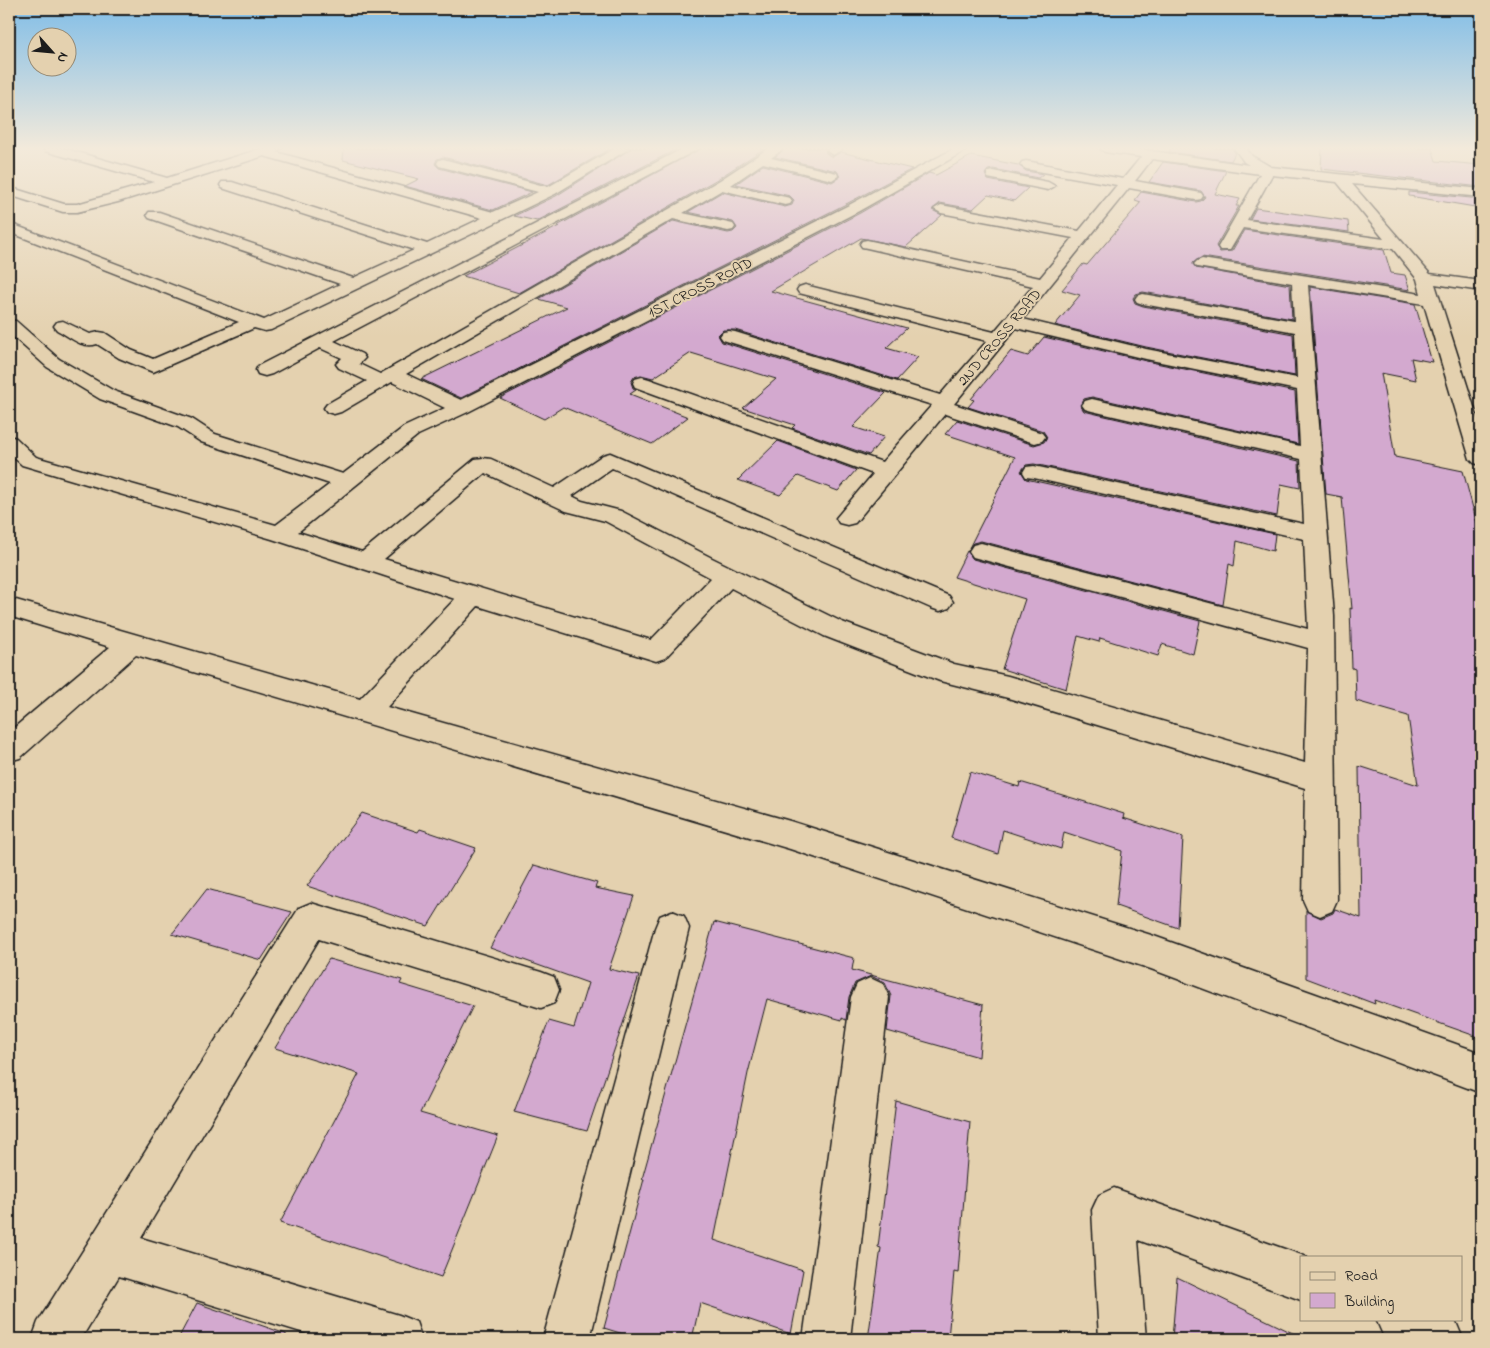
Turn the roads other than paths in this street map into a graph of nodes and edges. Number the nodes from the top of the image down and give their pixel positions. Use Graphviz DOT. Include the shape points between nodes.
graph roads {
  1 [pos="312,211"];
  2 [pos="474,211"];
  3 [pos="507,211"];
  4 [pos="572,211"];
  5 [pos="676,211"];
  6 [pos="848,211"];
  7 [pos="946,211"];
  8 [pos="1104,211"];
  9 [pos="1245,211"];
  10 [pos="1369,211"];
  11 [pos="671,214"];
  12 [pos="154,215"];
  13 [pos="494,217"];
  14 [pos="1238,223"];
  15 [pos="9,227"];
  16 [pos="728,227"];
  17 [pos="1083,236"];
  18 [pos="867,244"];
  19 [pos="1397,244"];
  20 [pos="1225,247"];
  21 [pos="428,248"];
  22 [pos="1202,264"];
  23 [pos="1425,278"];
  24 [pos="1300,280"];
  25 [pos="354,284"];
  26 [pos="1043,284"];
  27 [pos="1481,286"];
  28 [pos="805,290"];
  29 [pos="1142,299"];
  30 [pos="1431,300"];
  31 [pos="253,322"];
  32 [pos="1012,322"];
  33 [pos="10,326"];
  34 [pos="63,326"];
  35 [pos="1302,328"];
  36 [pos="729,336"];
  37 [pos="998,338"];
  38 [pos="319,341"];
  39 [pos="264,370"];
  40 [pos="387,378"];
  41 [pos="642,383"];
  42 [pos="1307,386"];
  43 [pos="943,404"];
  44 [pos="1092,405"];
  45 [pos="334,408"];
  46 [pos="461,408"];
  47 [pos="1476,430"];
  48 [pos="1035,437"];
  49 [pos="9,442"];
  50 [pos="1311,455"];
  51 [pos="1481,459"];
  52 [pos="19,466"];
  53 [pos="886,471"];
  54 [pos="1034,472"];
  55 [pos="347,482"];
  56 [pos="556,497"];
  57 [pos="847,518"];
  58 [pos="280,534"];
  59 [pos="1315,534"];
  60 [pos="981,551"];
  61 [pos="367,561"];
  62 [pos="728,576"];
  63 [pos="473,596"];
  64 [pos="940,602"];
  65 [pos="9,607"];
  66 [pos="1322,642"];
  67 [pos="132,644"];
  68 [pos="365,712"];
  69 [pos="9,749"];
  70 [pos="1320,780"];
  71 [pos="1320,900"];
  72 [pos="672,928"];
  73 [pos="542,990"];
  74 [pos="870,996"];
  75 [pos="1481,1073"];
  76 [pos="110,1250"];
  77 [pos="1300,1277"];
  78 [pos="1401,1320"];
  79 [pos="55,1339"];
  80 [pos="399,1339"];
  81 [pos="566,1339"];
  82 [pos="826,1339"];
  83 [pos="1122,1339"];
  84 [pos="1439,1339"];
  1 -- 21 [label="street"];
  2 -- 13 [label="street"];
  3 -- 13 [label="street"];
  4 -- 38 [label="street"];
  5 -- 11 [label="street"];
  6 -- 46 [label="street, 1ST CROSS ROAD"];
  7 -- 17 [label="street"];
  8 -- 17 [label="street, 2ND CROSS ROAD"];
  9 -- 14 [label="street"];
  10 -- 19 [label="street"];
  11 -- 16 [label="street"];
  11 -- 40 [label="street"];
  12 -- 25 [label="street"];
  13 -- 21 [label="street"];
  14 -- 19 [label="street"];
  14 -- 20 [label="street"];
  15 -- 31 [label="street"];
  17 -- 26 [label="street, 2ND CROSS ROAD"];
  18 -- 26 [label="street"];
  19 -- 23 [label="street"];
  21 -- 25 [label="street"];
  22 -- 24 [label="street"];
  23 -- 27 [label="street"];
  23 -- 30 [label="street"];
  24 -- 30 [label="street"];
  24 -- 35 [label="street"];
  25 -- 31 [label="street" via="265,326"];
  26 -- 32 [label="street, 2ND CROSS ROAD"];
  28 -- 37 [label="street"];
  29 -- 35 [label="street"];
  30 -- 47 [label="street"];
  31 -- 34 [label="street" via="153,366 125,354 99,337 89,341"];
  32 -- 37 [label="street, 2ND CROSS ROAD"];
  32 -- 42 [label="street" via="1146,354"];
  33 -- 55 [label="street" via="53,363 107,395 185,423 208,438"];
  35 -- 42 [label="street"];
  36 -- 43 [label="street"];
  37 -- 43 [label="street, 2ND CROSS ROAD"];
  38 -- 39 [label="street"];
  38 -- 40 [label="street" via="356,358 345,364"];
  40 -- 45 [label="street"];
  40 -- 46 [label="street"];
  41 -- 53 [label="street"];
  42 -- 50 [label="street"];
  43 -- 48 [label="street"];
  43 -- 53 [label="street, 2ND CROSS ROAD"];
  44 -- 50 [label="street"];
  46 -- 55 [label="street, 1ST CROSS ROAD" via="411,431"];
  47 -- 51 [label="street"];
  49 -- 52 [label="street"];
  50 -- 59 [label="street"];
  52 -- 58 [label="street"];
  53 -- 57 [label="street, 2ND CROSS ROAD"];
  54 -- 59 [label="street"];
  55 -- 58 [label="street, 1ST CROSS ROAD"];
  56 -- 61 [label="street" via="483,464"];
  56 -- 62 [label="street" via="574,506 613,516"];
  56 -- 64 [label="street" via="610,460"];
  58 -- 61 [label="street"];
  59 -- 66 [label="street"];
  60 -- 66 [label="street"];
  61 -- 63 [label="street"];
  62 -- 63 [label="street" via="656,651"];
  62 -- 70 [label="street" via="833,629 950,674 1008,687"];
  63 -- 68 [label="street"];
  65 -- 67 [label="street"];
  66 -- 70 [label="street"];
  67 -- 68 [label="street"];
  67 -- 69 [label="street"];
  68 -- 75 [label="street" via="790,835 1151,952"];
  70 -- 71 [label="street"];
  72 -- 81 [label="street"];
  73 -- 76 [label="street" via="310,920"];
  74 -- 82 [label="street"];
  76 -- 79 [label="street"];
  76 -- 80 [label="street"];
  77 -- 83 [label="street" via="1114,1210"];
  78 -- 84 [label="street"];
}
